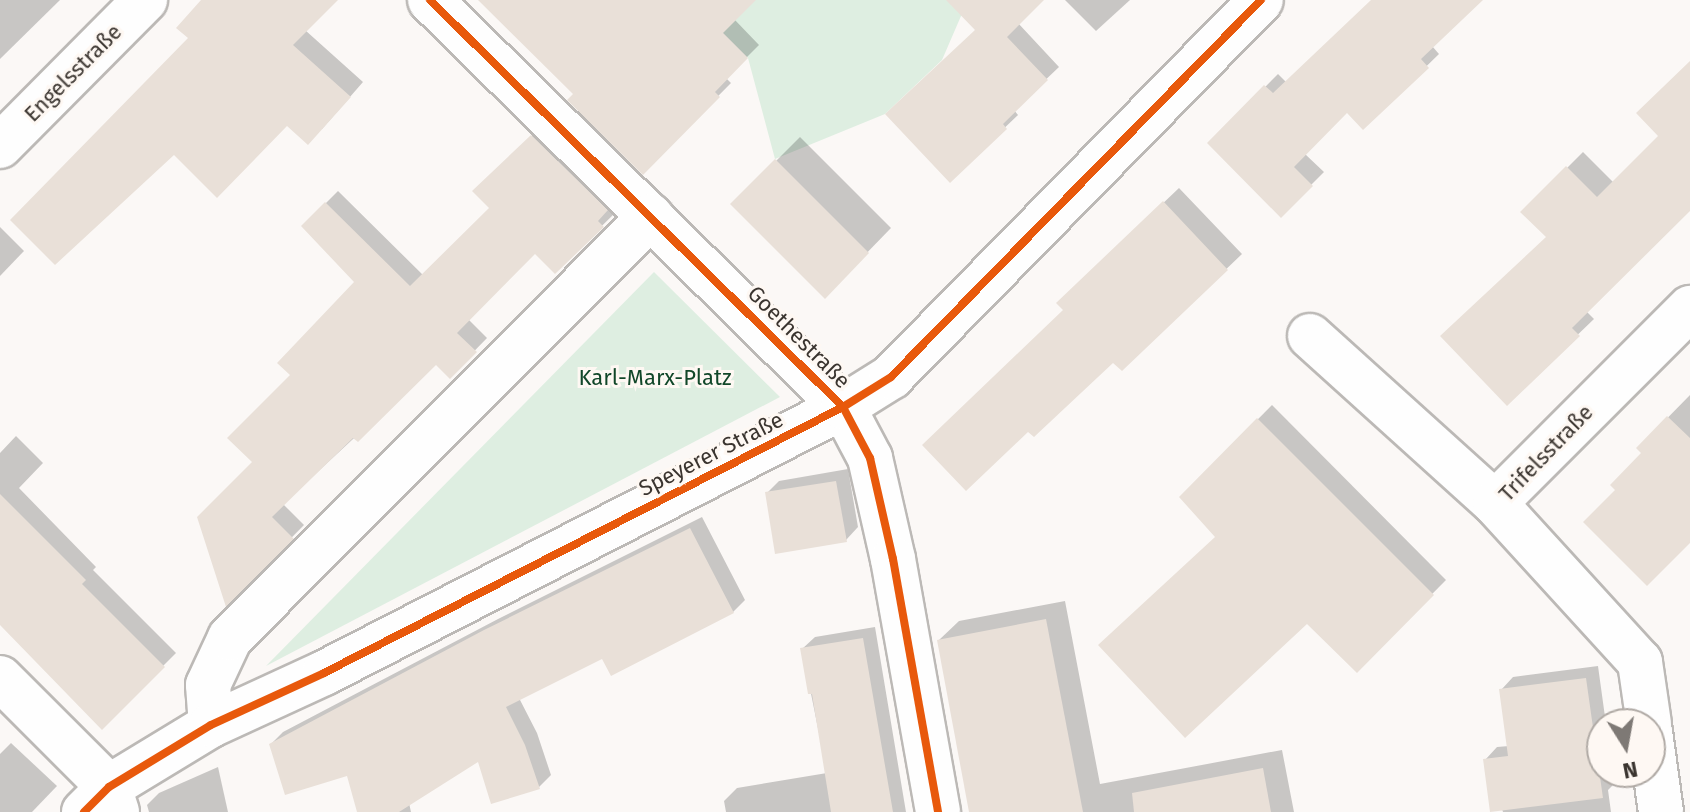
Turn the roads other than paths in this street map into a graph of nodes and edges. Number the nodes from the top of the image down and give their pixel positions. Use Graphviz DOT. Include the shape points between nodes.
graph roads {
  1 [pos="145,0"];
  2 [pos="430,0"];
  3 [pos="1261,0"];
  4 [pos="0,146"];
  5 [pos="651,216"];
  6 [pos="1690,308"];
  7 [pos="1310,336"];
  8 [pos="843,407"];
  9 [pos="1495,503"];
  10 [pos="0,678"];
  11 [pos="1647,708"];
  12 [pos="211,725"];
  13 [pos="1663,788"];
  14 [pos="103,804"];
  15 [pos="938,812"];
  16 [pos="1661,812"];
  1 -- 4 [label="street, Engelsstraße"];
  2 -- 5 [label="street, Goethestraße"];
  3 -- 8 [label="street, Speyerer Straße" via="891,377"];
  5 -- 8 [label="street, Goethestraße"];
  5 -- 12 [label="street" via="230,638 208,685"];
  6 -- 9 [label="street, Trifelsstraße"];
  7 -- 9 [label="street"];
  8 -- 12 [label="street, Speyerer Straße" via="324,673"];
  8 -- 15 [label="street, Goethestraße" via="870,458"];
  9 -- 11 [label="street, Trifelsstraße" via="1640,662"];
  10 -- 14 [label="street"];
  12 -- 14 [label="street, Speyerer Straße"];
  13 -- 16 [label="street"];
}
